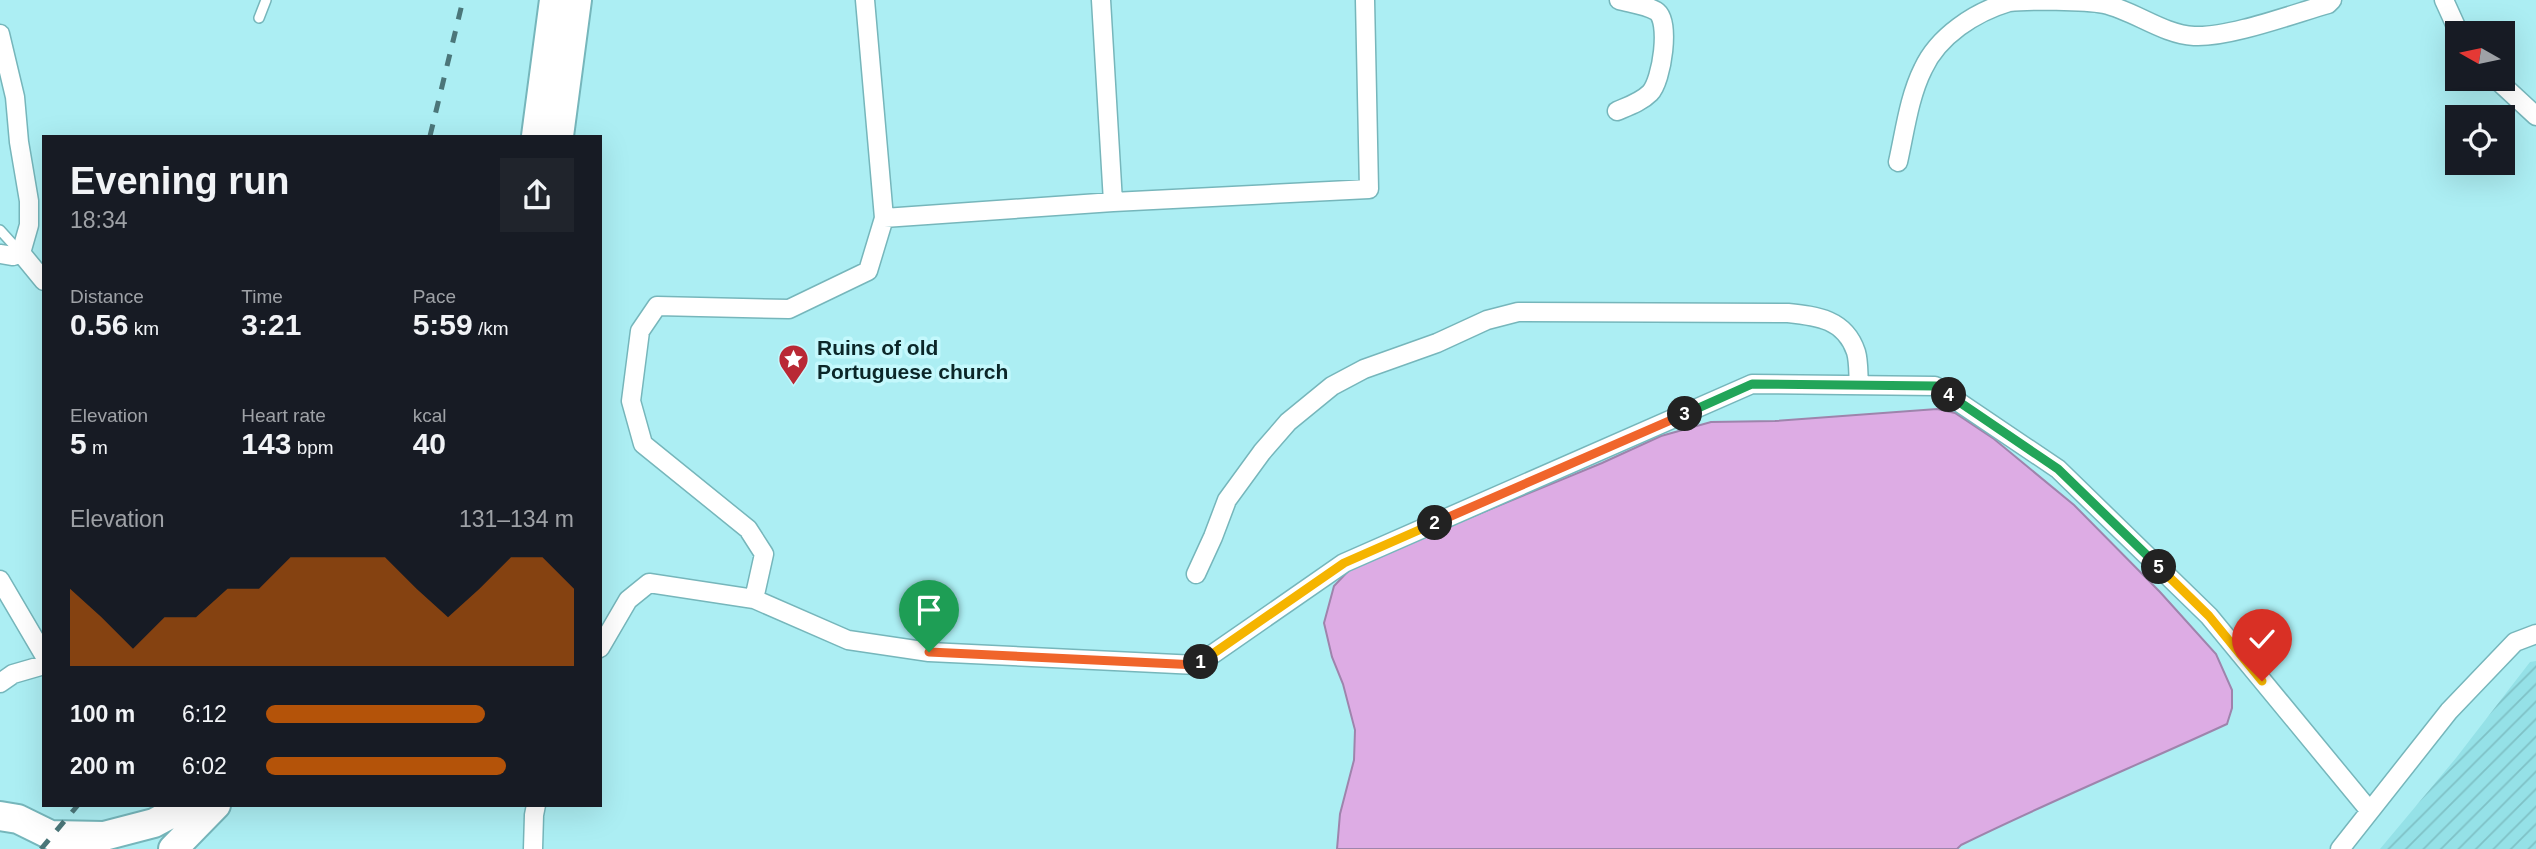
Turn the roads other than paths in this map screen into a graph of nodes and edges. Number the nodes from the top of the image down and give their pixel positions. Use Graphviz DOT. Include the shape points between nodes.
graph roads {
  1 [pos="266,0"];
  2 [pos="554,0"];
  3 [pos="577,0"];
  4 [pos="865,0"];
  5 [pos="1101,0"];
  6 [pos="1364,0"];
  7 [pos="1619,0"];
  8 [pos="2332,0"];
  9 [pos="2444,0"];
  10 [pos="259,18"];
  11 [pos="2454,21"];
  12 [pos="0,34"];
  13 [pos="2509,91"];
  14 [pos="1617,111"];
  15 [pos="2536,116"];
  16 [pos="536,135"];
  17 [pos="559,135"];
  18 [pos="1898,162"];
  19 [pos="1113,202"];
  20 [pos="884,218"];
  21 [pos="0,230"];
  22 [pos="21,253"];
  23 [pos="0,254"];
  24 [pos="42,279"];
  25 [pos="1860,386"];
  26 [pos="1196,574"];
  27 [pos="0,580"];
  28 [pos="754,599"];
  29 [pos="2536,634"];
  30 [pos="602,645"];
  31 [pos="42,652"];
  32 [pos="42,666"];
  33 [pos="0,683"];
  34 [pos="536,807"];
  35 [pos="196,810"];
  36 [pos="2369,810"];
  37 [pos="0,817"];
  38 [pos="0,835"];
  39 [pos="47,842"];
  40 [pos="78,849"];
  41 [pos="141,849"];
  42 [pos="173,849"];
  43 [pos="198,849"];
  44 [pos="533,849"];
  45 [pos="2340,849"];
  1 -- 10 [label="lane"];
  2 -- 16 [label="main road"];
  3 -- 17 [label="main road"];
  4 -- 20 [label="street"];
  5 -- 19 [label="street"];
  6 -- 19 [label="street" via="1369,189"];
  7 -- 14 [label="street" via="1656,10 1665,32 1652,91"];
  8 -- 18 [label="street" via="2212,37 2191,36 2105,4 2010,2 1969,19 1929,58 1910,108"];
  9 -- 11 [label="street"];
  12 -- 22 [label="street" via="15,97 29,201 29,225"];
  13 -- 15 [label="street"];
  19 -- 20 [label="street"];
  20 -- 28 [label="street" via="868,271 789,309 657,306 640,331 631,401 643,444 748,529 764,554"];
  21 -- 22 [label="lane"];
  22 -- 23 [label="street"];
  22 -- 24 [label="street"];
  25 -- 26 [label="street" via="1856,353 1849,339 1820,317 1788,313 1505,315 1351,374 1288,422 1227,500"];
  25 -- 28 [label="street" via="1752,384 1344,563 1197,665 929,652 848,640"];
  25 -- 36 [label="street" via="1936,386 2058,469 2209,616"];
  27 -- 31 [label="street"];
  28 -- 30 [label="street" via="649,583 628,600"];
  29 -- 36 [label="street" via="2515,642 2449,711"];
  32 -- 33 [label="street"];
  34 -- 44 [label="street"];
  35 -- 39 [label="main road" via="104,836"];
  35 -- 41 [label="main road"];
  35 -- 42 [label="main road"];
  35 -- 43 [label="main road"];
  36 -- 45 [label="street"];
  37 -- 39 [label="main road" via="18,819"];
  38 -- 39 [label="main road"];
  39 -- 40 [label="main road"];
}
